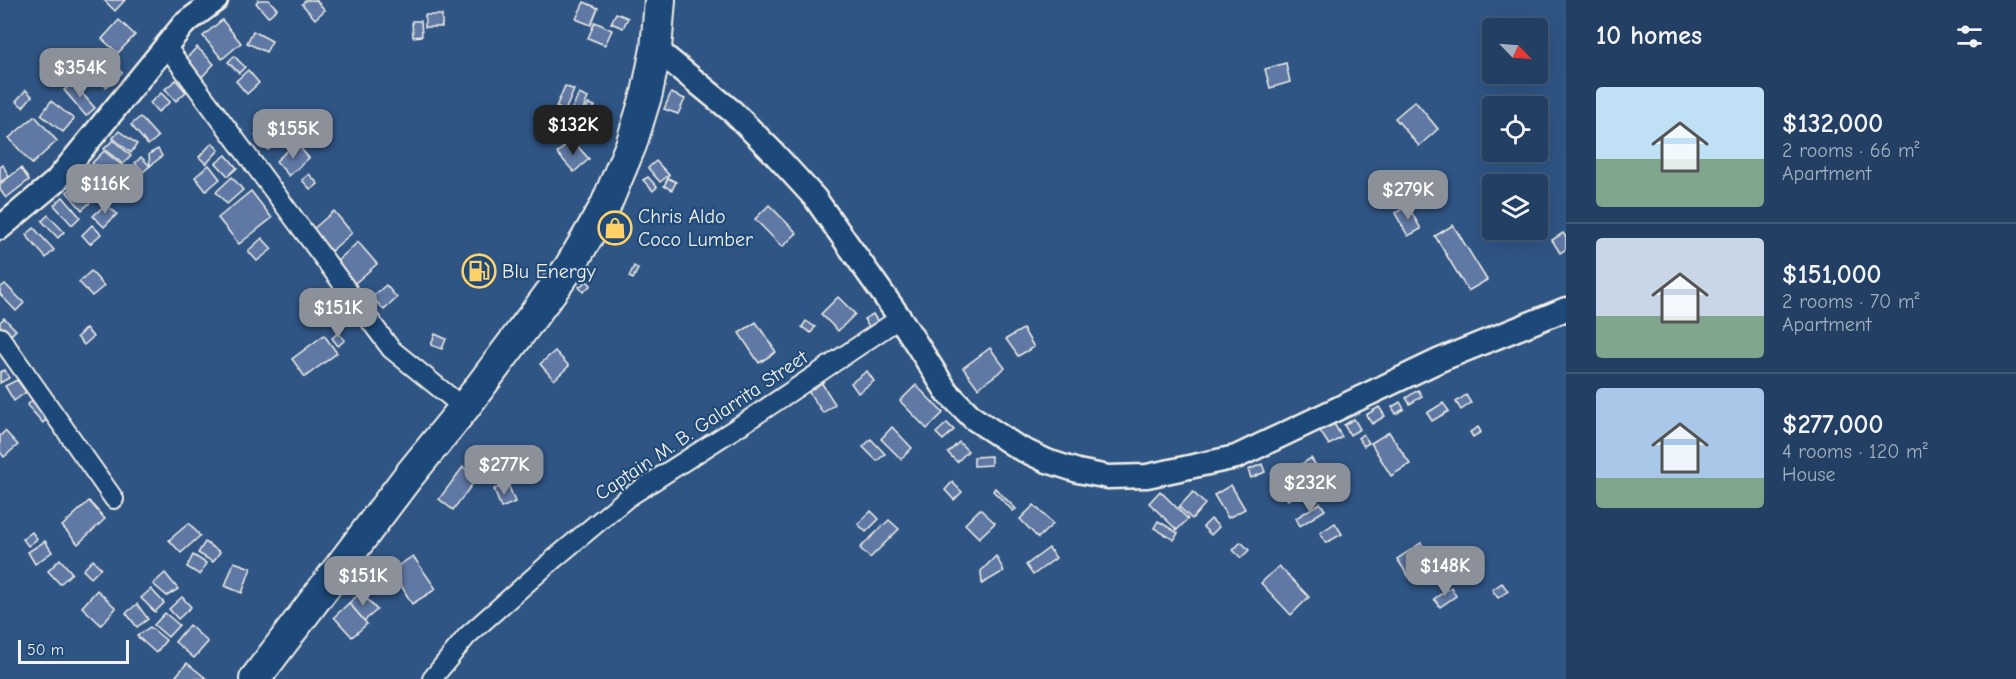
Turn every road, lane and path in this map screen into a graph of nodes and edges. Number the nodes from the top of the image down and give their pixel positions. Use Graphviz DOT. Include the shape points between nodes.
graph roads {
  1 [pos="216,0"];
  2 [pos="660,0"];
  3 [pos="166,46"];
  4 [pos="656,49"];
  5 [pos="0,228"];
  6 [pos="1566,309"];
  7 [pos="900,318"];
  8 [pos="0,337"];
  9 [pos="464,408"];
  10 [pos="114,499"];
  11 [pos="255,679"];
  12 [pos="432,679"];
  1 -- 3 [label="street" via="184,24"];
  2 -- 4 [label="highway"];
  3 -- 5 [label="street" via="56,182"];
  3 -- 9 [label="street" via="391,349"];
  4 -- 7 [label="street" via="733,112 815,198"];
  4 -- 9 [label="highway" via="631,145 605,207 569,268"];
  6 -- 7 [label="street" via="1440,360 1236,457 1147,476 1108,477 1047,462 973,418 947,392"];
  7 -- 12 [label="street, Captain M. B. Galarrita Street" via="627,498 467,636"];
  8 -- 10 [label="street"];
  9 -- 11 [label="highway"];
}
